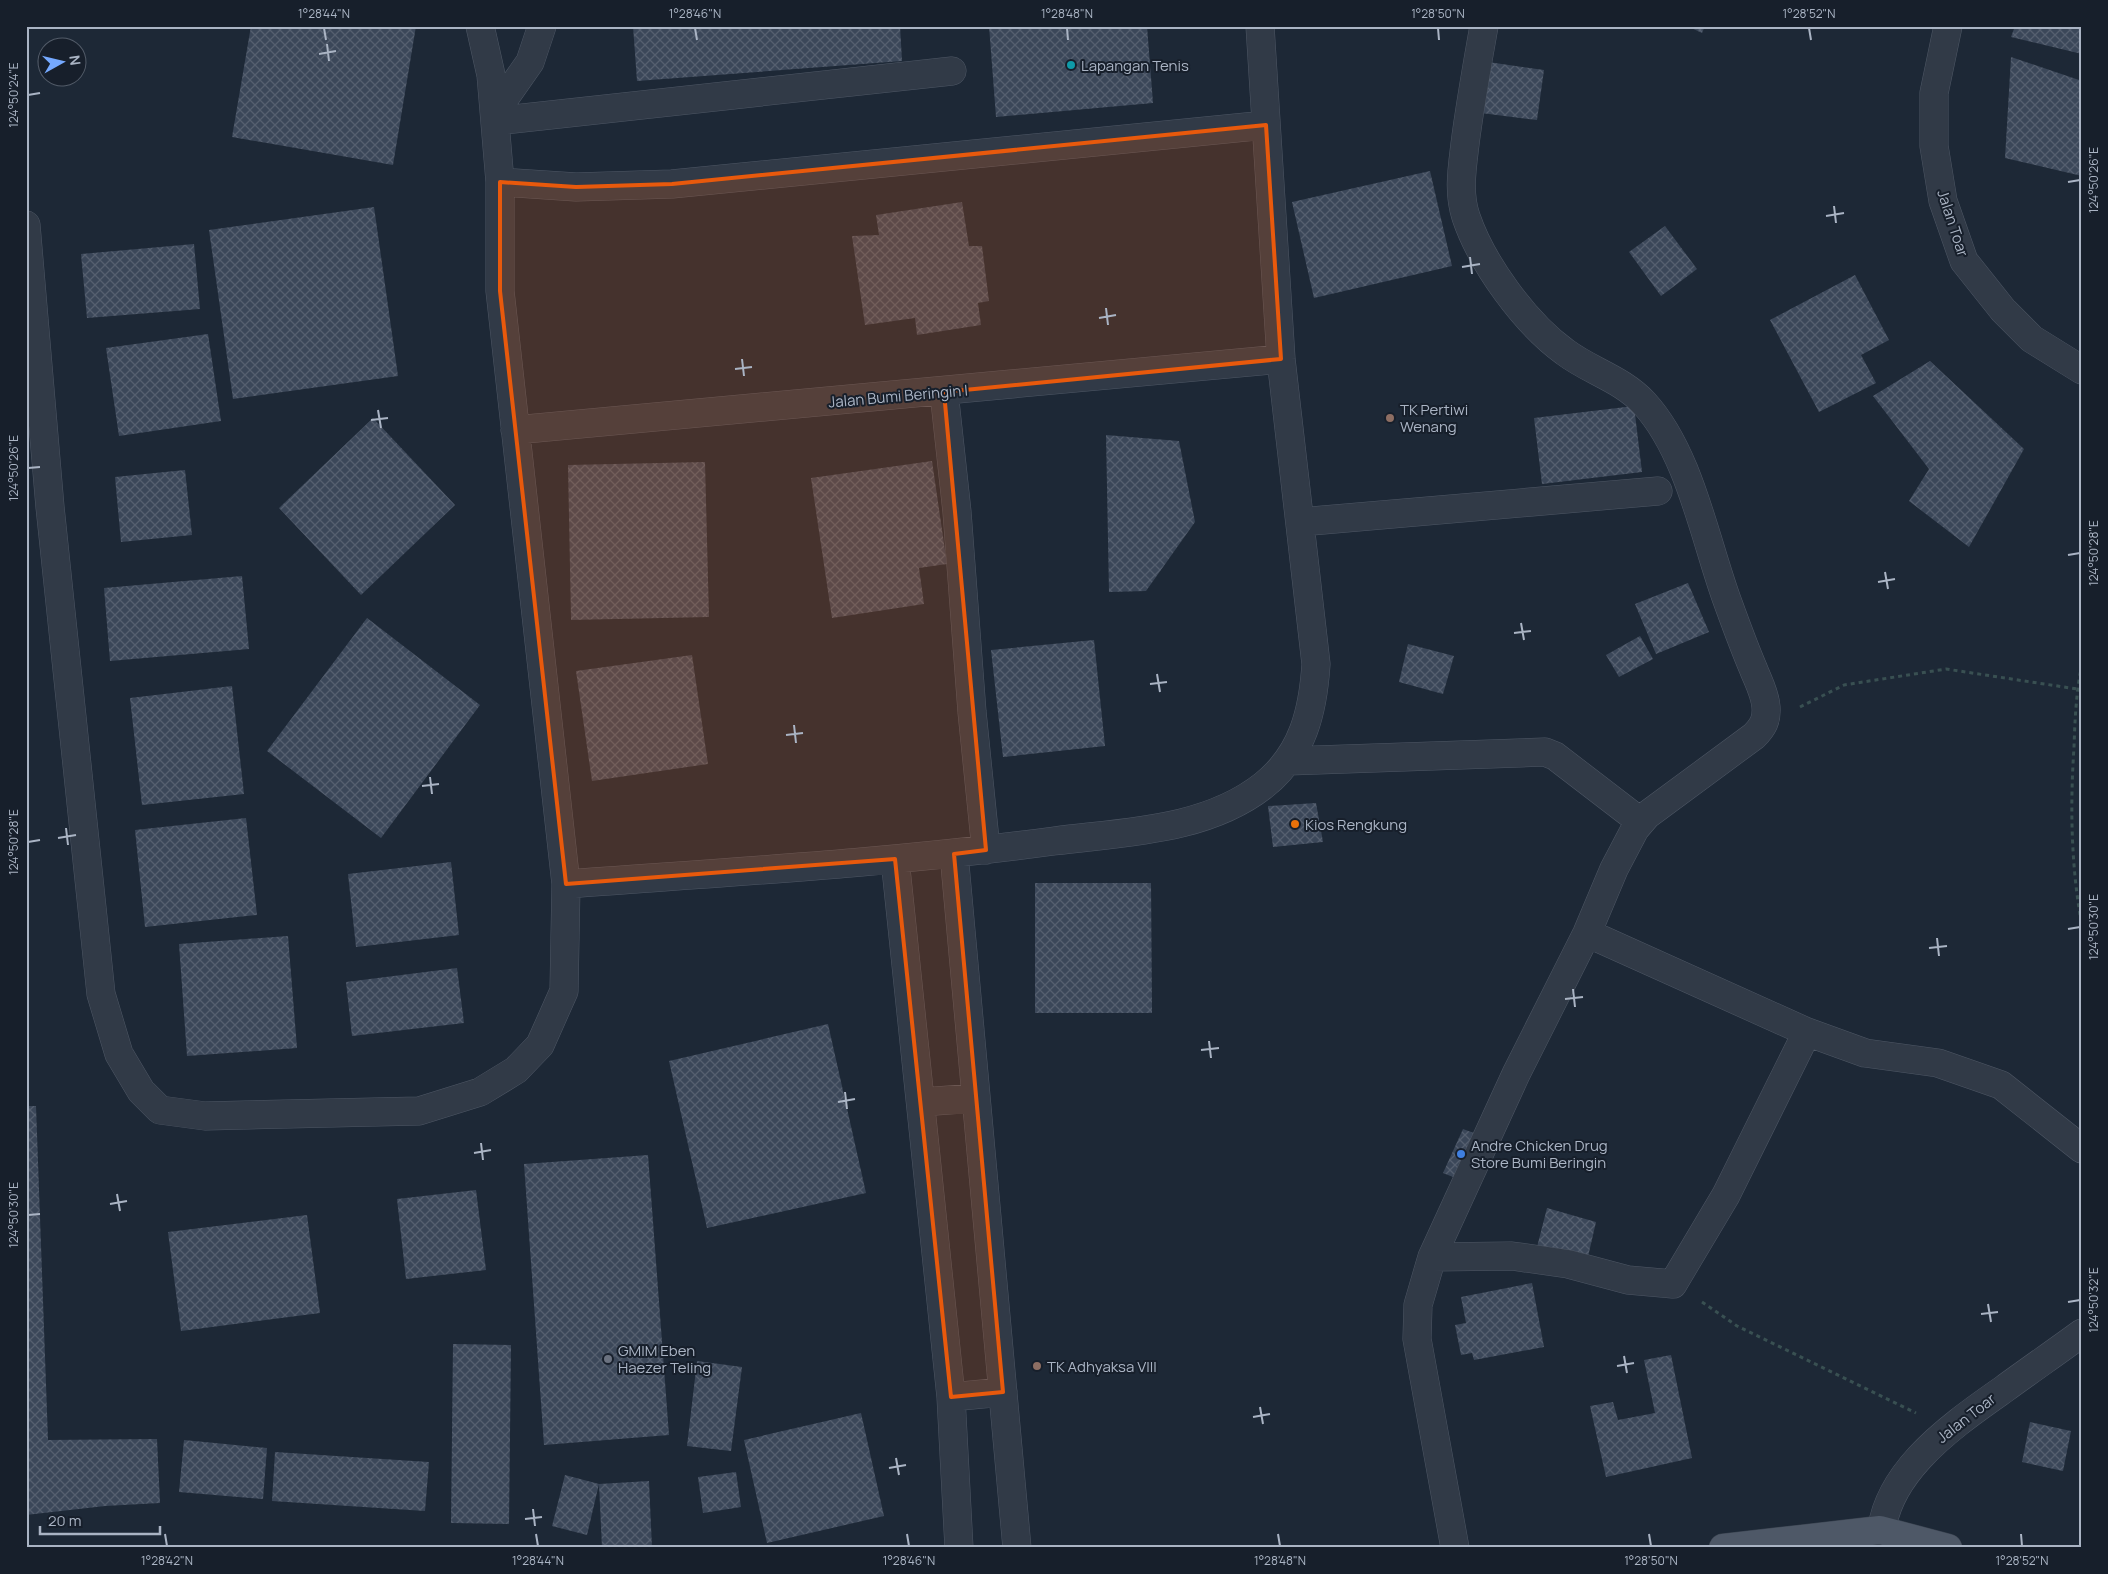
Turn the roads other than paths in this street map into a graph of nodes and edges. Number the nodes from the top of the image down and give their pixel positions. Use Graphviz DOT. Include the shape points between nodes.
graph roads {
  1 [pos="480,26"];
  2 [pos="542,26"];
  3 [pos="1260,26"];
  4 [pos="1484,26"];
  5 [pos="1948,26"];
  6 [pos="952,70"];
  7 [pos="495,116"];
  8 [pos="1266,125"];
  9 [pos="500,182"];
  10 [pos="26,225"];
  11 [pos="1281,359"];
  12 [pos="2082,370"];
  13 [pos="944,392"];
  14 [pos="515,430"];
  15 [pos="1658,491"];
  16 [pos="38,503"];
  17 [pos="1300,522"];
  18 [pos="1288,762"];
  19 [pos="1640,822"];
  20 [pos="986,850"];
  21 [pos="954,854"];
  22 [pos="896,859"];
  23 [pos="566,884"];
  24 [pos="1587,932"];
  25 [pos="1807,1032"];
  26 [pos="976,1098"];
  27 [pos="922,1102"];
  28 [pos="2082,1149"];
  29 [pos="1432,1257"];
  30 [pos="2082,1333"];
  31 [pos="1003,1392"];
  32 [pos="951,1397"];
  33 [pos="1881,1539"];
  34 [pos="959,1548"];
  35 [pos="1017,1548"];
  36 [pos="1455,1548"];
  37 [pos="1723,1548"];
  38 [pos="1948,1548"];
  1 -- 7 [label="street" via="491,75"];
  2 -- 7 [label="street" via="530,62"];
  3 -- 8 [label="street"];
  4 -- 19 [label="street" via="1460,180 1469,224 1502,286 1547,336 1565,352 1616,380 1644,403 1662,428 1684,473 1766,705 1764,726 1754,736"];
  5 -- 12 [label="street, Jalan Toar" via="1934,93 1934,146 1943,201 1964,261 2003,310 2032,339"];
  6 -- 7 [label="street"];
  7 -- 9 [label="street"];
  8 -- 9 [label="street" via="672,184 576,187"];
  8 -- 11 [label="street"];
  9 -- 14 [label="street" via="500,291"];
  10 -- 16 [label="street"];
  11 -- 13 [label="street, Jalan Bumi Beringin I"];
  11 -- 17 [label="street"];
  13 -- 14 [label="street, Jalan Bumi Beringin I"];
  13 -- 20 [label="street"];
  14 -- 23 [label="street"];
  15 -- 17 [label="street"];
  16 -- 23 [label="street" via="101,994 119,1054 140,1092 160,1110 205,1116 419,1111 480,1092 516,1070 540,1045 564,991"];
  17 -- 18 [label="street" via="1315,673 1314,698 1304,730"];
  18 -- 19 [label="street" via="1545,752 1555,756"];
  18 -- 20 [label="street" via="1264,785 1230,807 1175,825"];
  19 -- 24 [label="street" via="1614,869"];
  20 -- 21 [label="street"];
  21 -- 22 [label="street"];
  21 -- 26 [label="street"];
  22 -- 23 [label="street"];
  22 -- 27 [label="street"];
  24 -- 25 [label="street"];
  24 -- 29 [label="street" via="1516,1074"];
  25 -- 28 [label="street" via="1865,1053 1938,1063 2001,1085"];
  25 -- 29 [label="street" via="1726,1195 1673,1284 1628,1280 1568,1264 1512,1256"];
  26 -- 27 [label="street"];
  26 -- 31 [label="street"];
  27 -- 32 [label="street"];
  29 -- 36 [label="street" via="1418,1305 1416,1339"];
  30 -- 33 [label="street, Jalan Toar" via="1948,1429 1917,1460 1893,1495"];
  31 -- 32 [label="street"];
  31 -- 35 [label="street"];
  32 -- 34 [label="street"];
  33 -- 37 [label="main road"];
  33 -- 38 [label="main road"];
}
